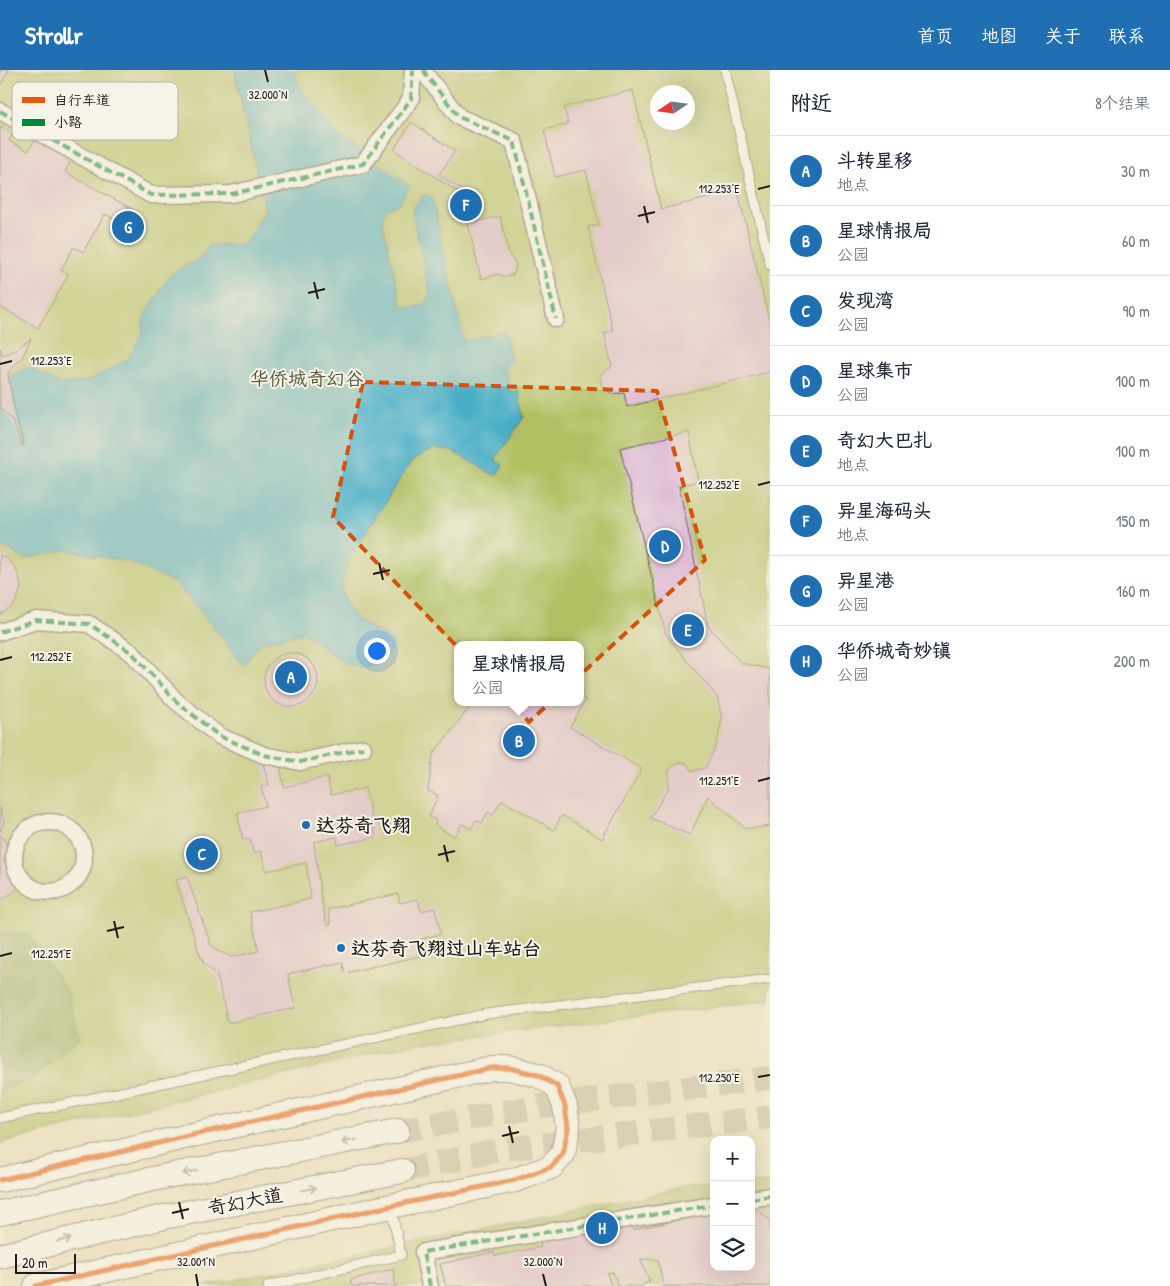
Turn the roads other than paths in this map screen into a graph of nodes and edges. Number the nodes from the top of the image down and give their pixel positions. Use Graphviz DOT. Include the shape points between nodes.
graph roads {
  1 [pos="413,70"];
  2 [pos="424,70"];
  3 [pos="725,70"];
  4 [pos="0,111"];
  5 [pos="12,118"];
  6 [pos="53,140"];
  7 [pos="770,265"];
  8 [pos="556,319"];
  9 [pos="0,632"];
  10 [pos="363,748"];
  11 [pos="63,825"];
  12 [pos="770,979"];
  13 [pos="0,1118"];
  14 [pos="397,1131"];
  15 [pos="402,1171"];
  16 [pos="0,1180"];
  17 [pos="770,1196"];
  18 [pos="755,1198"];
  19 [pos="710,1206"];
  20 [pos="391,1207"];
  21 [pos="0,1213"];
  22 [pos="0,1256"];
  23 [pos="36,1286"];
  24 [pos="268,1286"];
  25 [pos="430,1286"];
  1 -- 6 [label="street" via="411,99 363,164 231,194 151,194"];
  2 -- 8 [label="street" via="459,117 514,141"];
  3 -- 7 [label="lane"];
  4 -- 5 [label="street"];
  9 -- 10 [label="street" via="36,620 89,624 132,653 176,700 219,736 264,755 300,762"];
  11 -- 11 [label="street" via="80,842 84,853 83,865 66,887 49,892 38,890 20,876 15,866 17,843 31,827 41,823"];
  12 -- 13 [label="lane" via="486,1014"];
  14 -- 21 [label="street, 奇幻大道, one-way"];
  22 -- 15 [label="street, 奇幻大道, one-way" via="164,1217"];
  16 -- 20 [label="street" via="492,1068 509,1068 538,1075 557,1086 565,1106 568,1128 563,1154 551,1167 515,1180"];
  17 -- 18 [label="street"];
  19 -- 25 [label="street" via="423,1252"];
  20 -- 23 [label="street"];
  20 -- 24 [label="lane" via="402,1255"];
}
